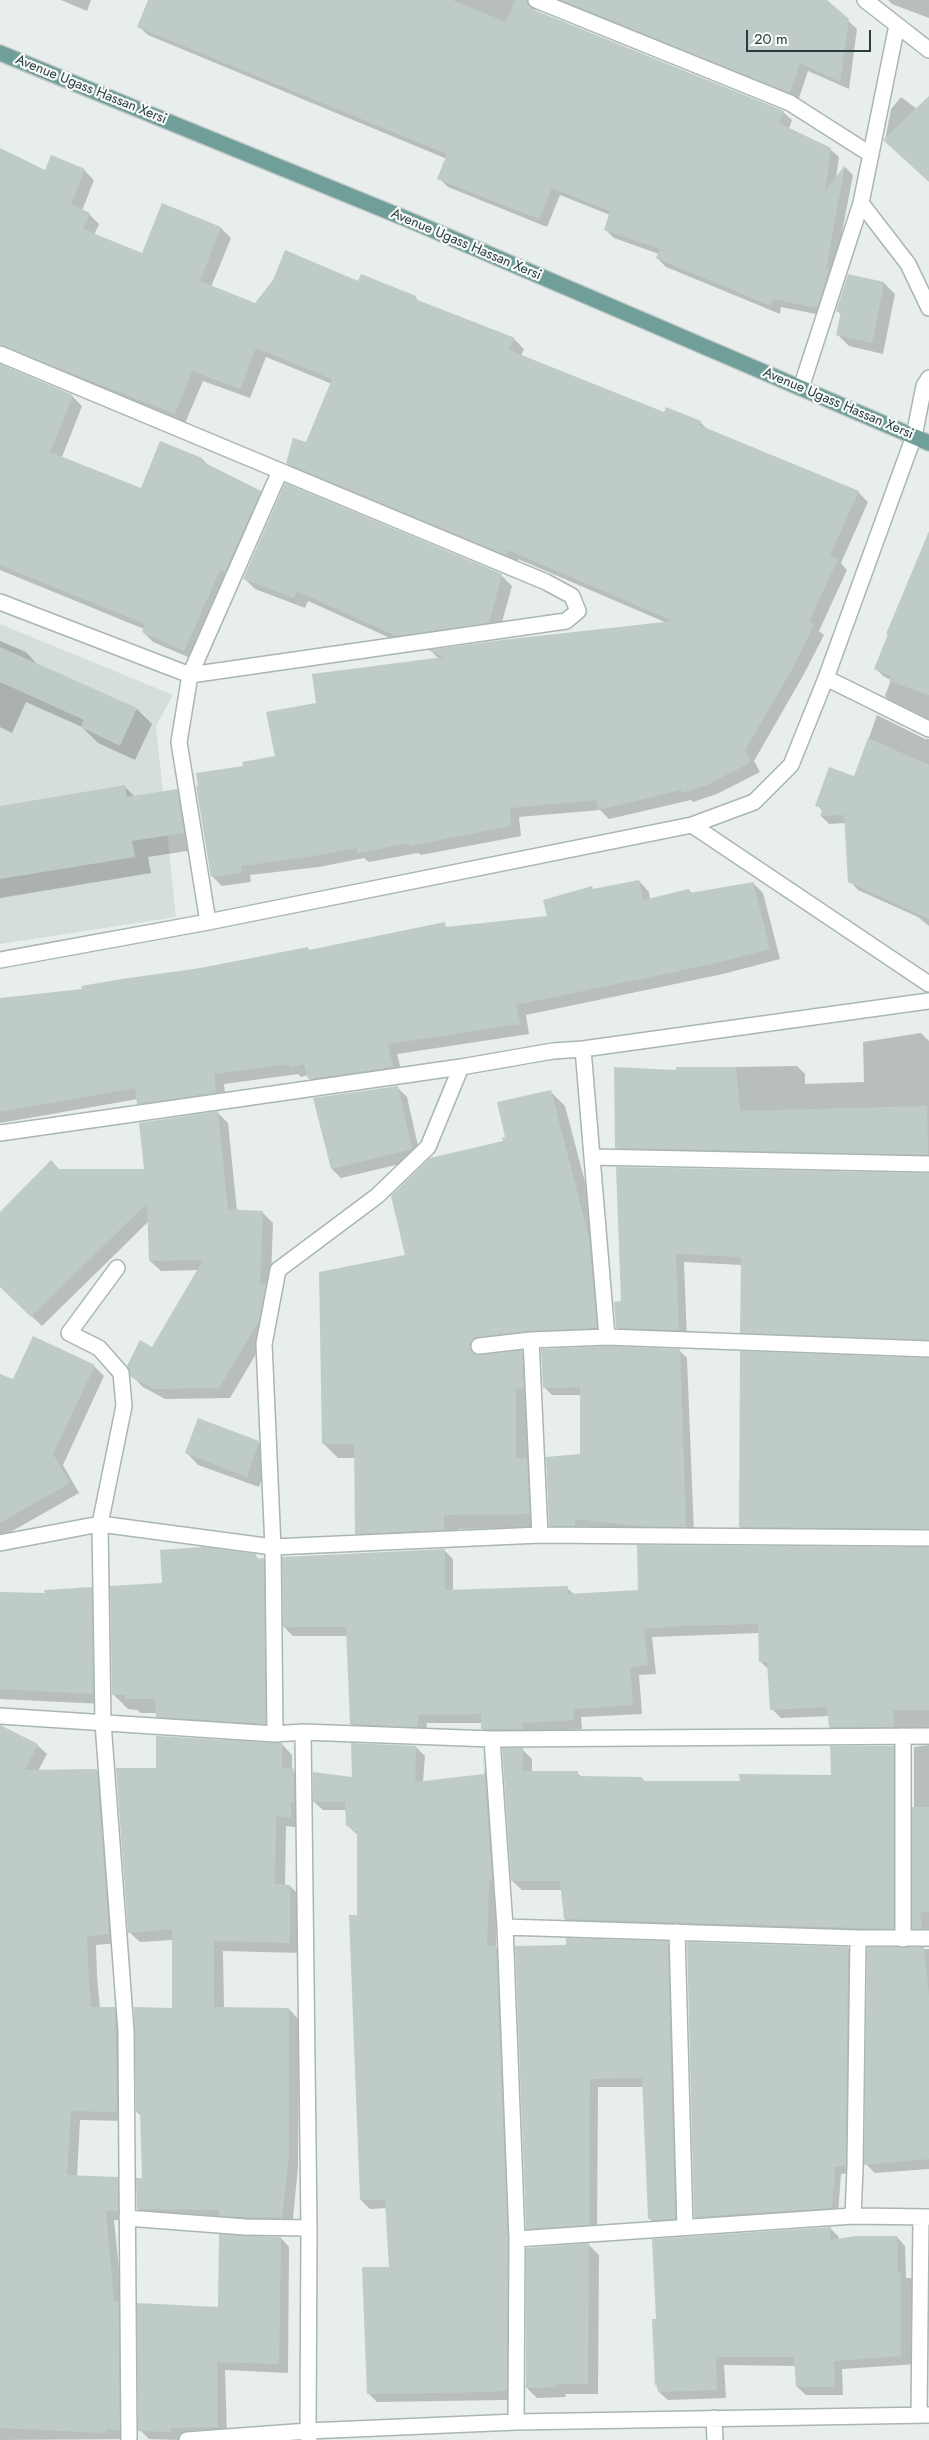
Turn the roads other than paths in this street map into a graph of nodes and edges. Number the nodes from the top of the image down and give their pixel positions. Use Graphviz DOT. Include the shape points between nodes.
graph roads {
  1 [pos="865,0"];
  2 [pos="543,1"];
  3 [pos="897,25"];
  4 [pos="929,50"];
  5 [pos="0,53"];
  6 [pos="870,154"];
  7 [pos="861,203"];
  8 [pos="929,308"];
  9 [pos="0,354"];
  10 [pos="929,378"];
  11 [pos="802,388"];
  12 [pos="914,436"];
  13 [pos="929,443"];
  14 [pos="280,471"];
  15 [pos="0,602"];
  16 [pos="190,675"];
  17 [pos="826,678"];
  18 [pos="929,729"];
  19 [pos="692,826"];
  20 [pos="208,922"];
  21 [pos="0,960"];
  22 [pos="929,984"];
  23 [pos="929,1001"];
  24 [pos="583,1049"];
  25 [pos="461,1067"];
  26 [pos="0,1133"];
  27 [pos="592,1157"];
  28 [pos="929,1164"];
  29 [pos="116,1268"];
  30 [pos="607,1337"];
  31 [pos="531,1340"];
  32 [pos="479,1346"];
  33 [pos="929,1349"];
  34 [pos="100,1524"];
  35 [pos="540,1535"];
  36 [pos="929,1538"];
  37 [pos="0,1542"];
  38 [pos="273,1547"];
  39 [pos="0,1716"];
  40 [pos="103,1723"];
  41 [pos="303,1732"];
  42 [pos="275,1734"];
  43 [pos="904,1736"];
  44 [pos="929,1736"];
  45 [pos="492,1739"];
  46 [pos="505,1927"];
  47 [pos="677,1932"];
  48 [pos="858,1938"];
  49 [pos="929,1938"];
  50 [pos="902,1939"];
  51 [pos="853,2216"];
  52 [pos="925,2217"];
  53 [pos="127,2218"];
  54 [pos="685,2227"];
  55 [pos="309,2228"];
  56 [pos="517,2239"];
  57 [pos="924,2415"];
  58 [pos="714,2418"];
  59 [pos="516,2422"];
  60 [pos="308,2436"];
  61 [pos="129,2440"];
  62 [pos="187,2440"];
  63 [pos="715,2440"];
  1 -- 3 [label="street"];
  2 -- 6 [label="street" via="790,103"];
  3 -- 4 [label="street"];
  3 -- 6 [label="street"];
  5 -- 11 [label="main road, Avenue Ugass Hassan Xersi" via="414,222"];
  6 -- 7 [label="street"];
  7 -- 8 [label="street" via="908,264"];
  7 -- 11 [label="street"];
  9 -- 14 [label="street"];
  10 -- 12 [label="street" via="924,386"];
  11 -- 12 [label="main road, Avenue Ugass Hassan Xersi"];
  12 -- 13 [label="main road, Avenue Ugass Hassan Xersi"];
  12 -- 17 [label="street"];
  14 -- 16 [label="street"];
  14 -- 16 [label="street" via="546,582 572,596 578,612 566,621"];
  15 -- 16 [label="street"];
  16 -- 20 [label="street" via="179,742"];
  17 -- 18 [label="street"];
  17 -- 19 [label="street" via="790,765 754,802"];
  19 -- 20 [label="street"];
  19 -- 22 [label="street"];
  20 -- 21 [label="street"];
  23 -- 24 [label="street"];
  24 -- 25 [label="street"];
  24 -- 27 [label="street"];
  25 -- 26 [label="street"];
  25 -- 38 [label="street" via="428,1147 377,1196 278,1270 264,1344"];
  27 -- 28 [label="street"];
  27 -- 30 [label="street"];
  29 -- 34 [label="street" via="69,1333 100,1348 121,1374 124,1406"];
  30 -- 31 [label="street"];
  30 -- 33 [label="street"];
  31 -- 32 [label="street"];
  31 -- 35 [label="street"];
  34 -- 37 [label="street"];
  34 -- 38 [label="street"];
  34 -- 40 [label="street"];
  35 -- 36 [label="street"];
  35 -- 38 [label="street"];
  38 -- 42 [label="street"];
  39 -- 40 [label="street"];
  40 -- 42 [label="street"];
  40 -- 53 [label="street" via="126,2031"];
  41 -- 42 [label="street"];
  41 -- 45 [label="street"];
  41 -- 55 [label="street"];
  43 -- 44 [label="street"];
  43 -- 45 [label="street"];
  43 -- 50 [label="street"];
  45 -- 46 [label="street"];
  46 -- 47 [label="street"];
  46 -- 56 [label="street"];
  47 -- 48 [label="street"];
  47 -- 54 [label="street"];
  48 -- 50 [label="street"];
  48 -- 51 [label="street"];
  49 -- 50 [label="street"];
  51 -- 52 [label="street"];
  51 -- 54 [label="street"];
  52 -- 57 [label="street"];
  53 -- 55 [label="street" via="245,2227"];
  53 -- 61 [label="street"];
  54 -- 56 [label="street"];
  55 -- 60 [label="street"];
  56 -- 59 [label="street"];
  57 -- 58 [label="street"];
  58 -- 59 [label="street"];
  58 -- 63 [label="street"];
  59 -- 60 [label="street"];
  60 -- 62 [label="street"];
}
